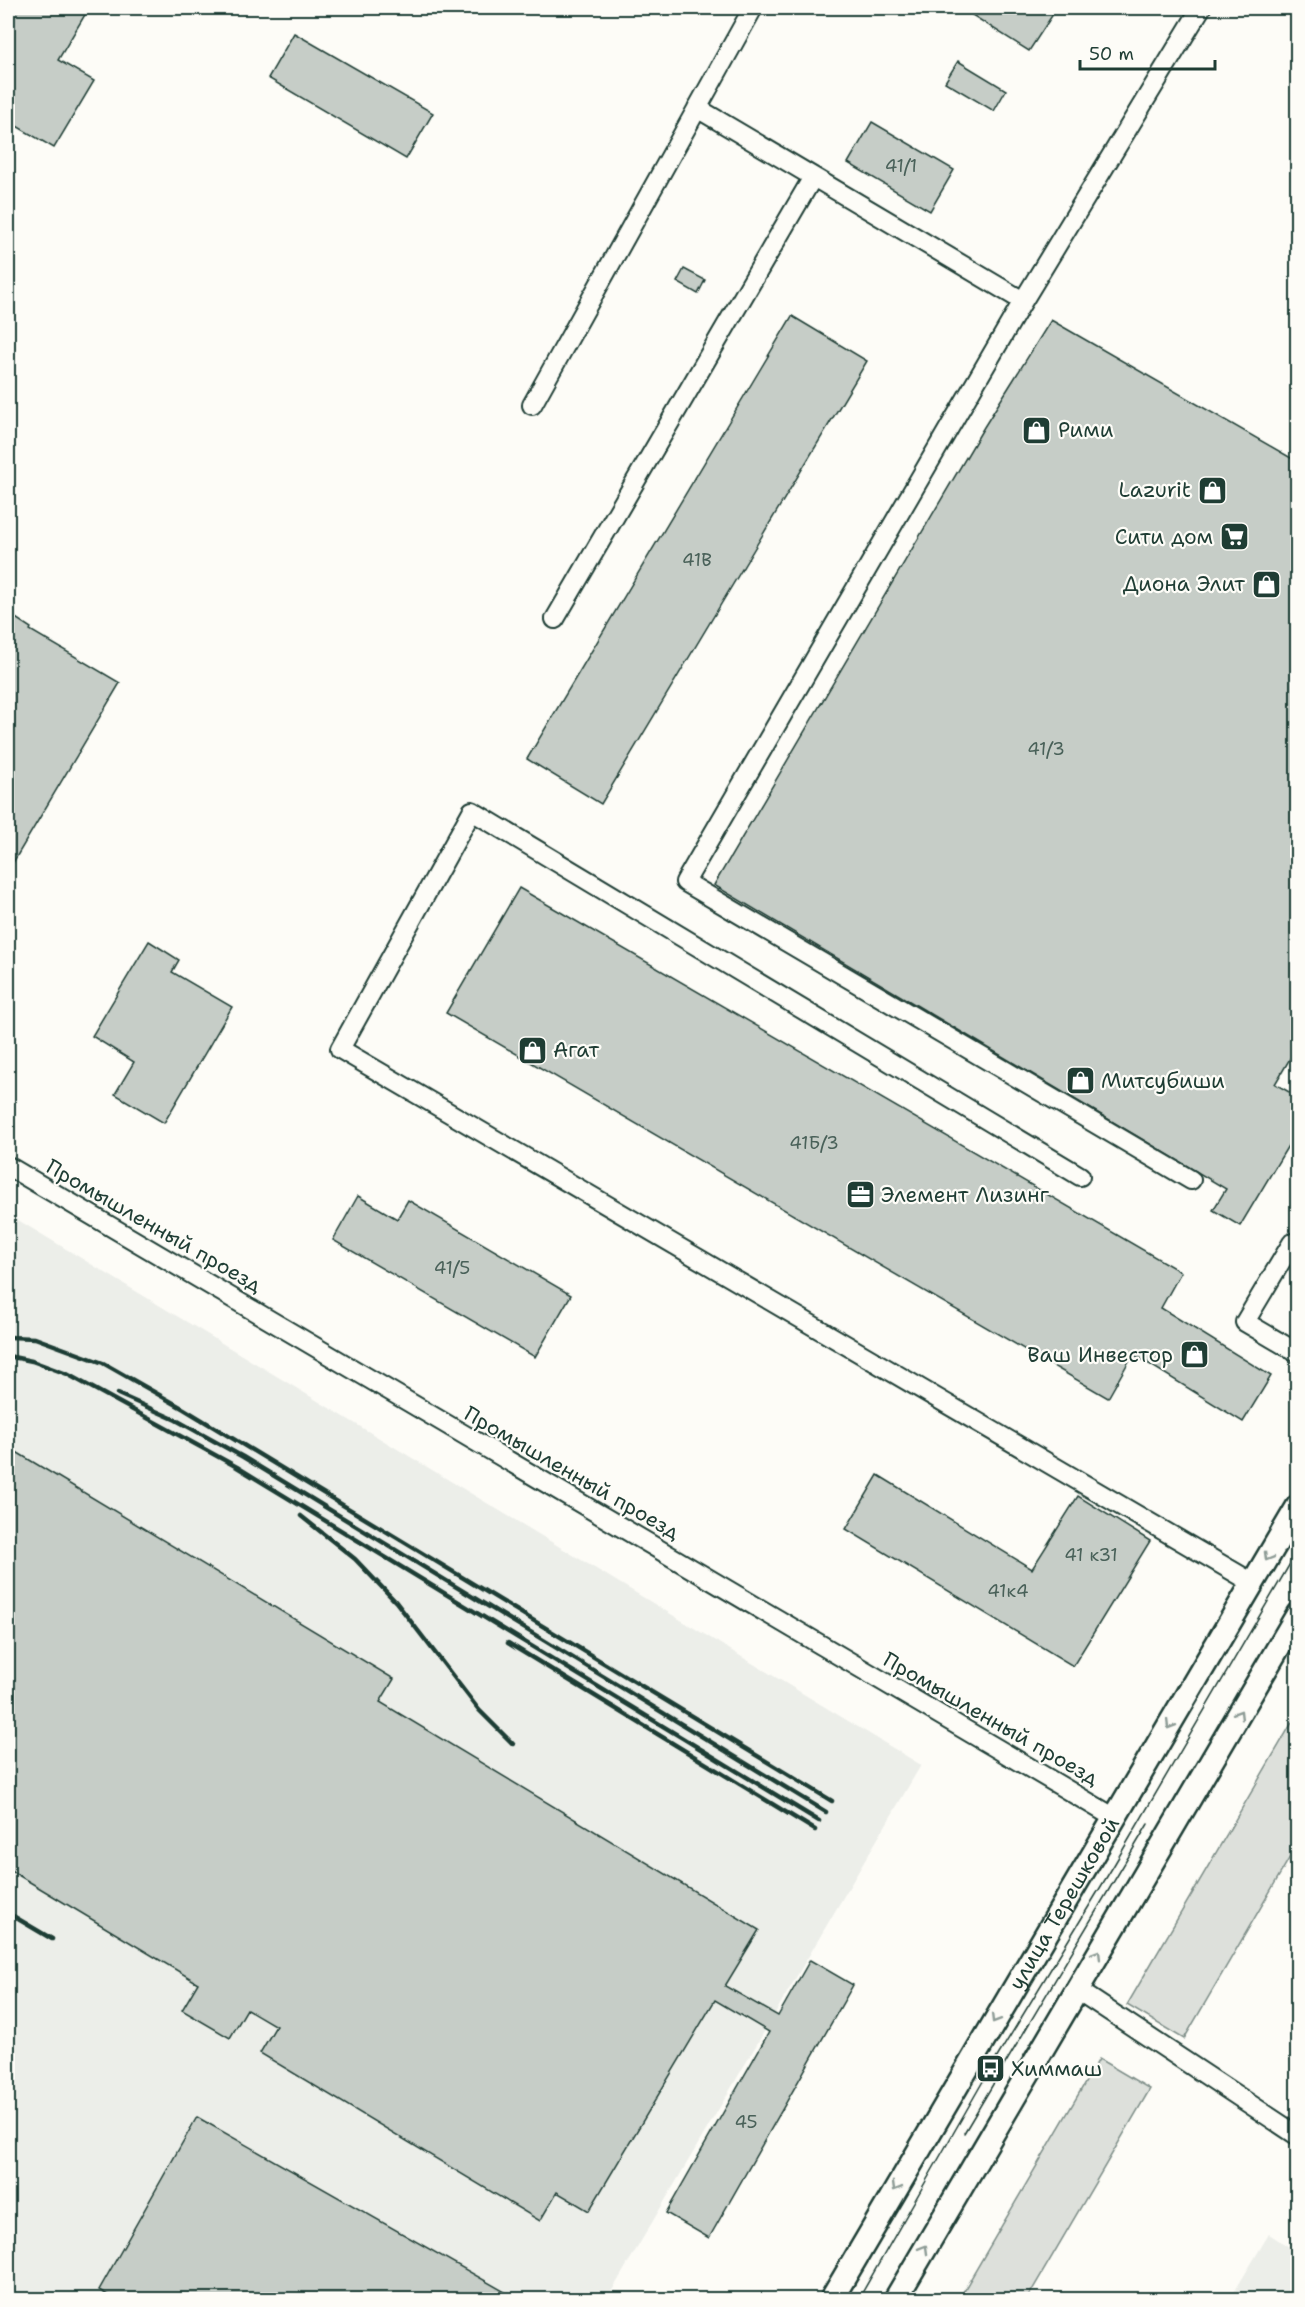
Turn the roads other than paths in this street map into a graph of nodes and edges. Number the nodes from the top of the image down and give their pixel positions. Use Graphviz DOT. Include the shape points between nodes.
graph roads {
  1 [pos="753,8"];
  2 [pos="1201,8"];
  3 [pos="697,108"];
  4 [pos="813,177"];
  5 [pos="1023,301"];
  6 [pos="532,405"];
  7 [pos="555,619"];
  8 [pos="8,1166"];
  9 [pos="1080,1176"];
  10 [pos="1191,1180"];
  11 [pos="1298,1246"];
  12 [pos="1298,1350"];
  13 [pos="1298,1506"];
  14 [pos="1253,1583"];
  15 [pos="1298,1614"];
  16 [pos="1115,1818"];
  17 [pos="1076,1989"];
  18 [pos="1298,2136"];
  19 [pos="831,2300"];
  20 [pos="895,2300"];
  1 -- 3 [label="lane"];
  2 -- 5 [label="lane"];
  3 -- 4 [label="lane"];
  3 -- 6 [label="lane"];
  4 -- 5 [label="lane"];
  4 -- 7 [label="lane"];
  5 -- 10 [label="lane" via="685,882"];
  8 -- 16 [label="lane, Промышленный проезд"];
  9 -- 14 [label="lane" via="472,811 340,1048"];
  11 -- 12 [label="lane" via="1292,1242 1245,1322"];
  13 -- 14 [label="main road, улица Терешковой, one-way"];
  14 -- 16 [label="main road, улица Терешковой, one-way"];
  17 -- 15 [label="main road, one-way"];
  16 -- 19 [label="main road, улица Терешковой, one-way"];
  17 -- 18 [label="lane"];
  20 -- 17 [label="main road, one-way"];
}
